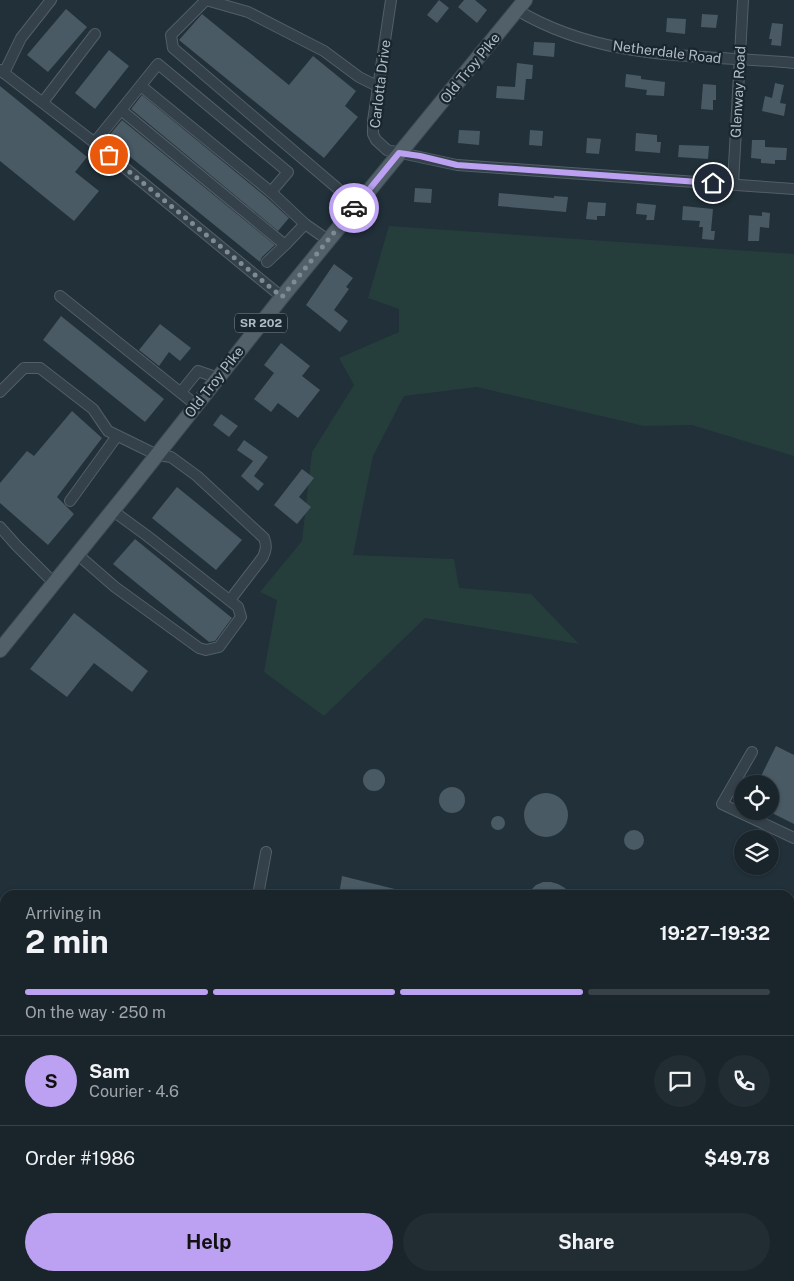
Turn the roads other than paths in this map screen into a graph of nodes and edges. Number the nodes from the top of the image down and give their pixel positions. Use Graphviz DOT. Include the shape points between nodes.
graph roads {
  1 [pos="51,0"];
  2 [pos="391,0"];
  3 [pos="743,0"];
  4 [pos="521,5"];
  5 [pos="95,34"];
  6 [pos="739,60"];
  7 [pos="794,63"];
  8 [pos="2,71"];
  9 [pos="141,86"];
  10 [pos="377,86"];
  11 [pos="43,102"];
  12 [pos="121,110"];
  13 [pos="94,142"];
  14 [pos="399,153"];
  15 [pos="733,184"];
  16 [pos="794,189"];
  17 [pos="271,192"];
  18 [pos="357,205"];
  19 [pos="305,224"];
  20 [pos="328,240"];
  21 [pos="285,246"];
  22 [pos="267,262"];
  23 [pos="60,296"];
  24 [pos="282,297"];
  25 [pos="218,378"];
  26 [pos="0,392"];
  27 [pos="181,392"];
  28 [pos="196,405"];
  29 [pos="117,436"];
  30 [pos="157,455"];
  31 [pos="70,501"];
  32 [pos="112,511"];
  33 [pos="0,527"];
  34 [pos="77,554"];
  35 [pos="54,582"];
  36 [pos="230,600"];
  37 [pos="0,650"];
  38 [pos="752,752"];
  39 [pos="794,838"];
  40 [pos="266,852"];
  41 [pos="259,890"];
  1 -- 8 [label="street" via="21,38"];
  2 -- 10 [label="street, Carlotta Drive"];
  3 -- 6 [label="street, Glenway Road"];
  4 -- 6 [label="street, Netherdale Road" via="537,22 577,38 648,53"];
  4 -- 14 [label="main road, Old Troy Pike / SR 202"];
  5 -- 11 [label="street"];
  6 -- 7 [label="street, Netherdale Road"];
  6 -- 15 [label="street, Glenway Road"];
  8 -- 11 [label="street"];
  9 -- 12 [label="street"];
  9 -- 17 [label="street"];
  9 -- 17 [label="street" via="158,64 288,172"];
  10 -- 14 [label="street, Carlotta Drive" via="373,134 381,146"];
  10 -- 18 [label="street" via="324,51 248,12 206,0 171,35 173,48"];
  11 -- 13 [label="street"];
  12 -- 13 [label="street"];
  12 -- 21 [label="street"];
  13 -- 24 [label="street"];
  14 -- 15 [label="street, Carlotta Drive" via="457,165"];
  14 -- 18 [label="main road, Old Troy Pike / SR 202"];
  15 -- 16 [label="street, Carlotta Drive"];
  17 -- 19 [label="street"];
  18 -- 20 [label="main road, Old Troy Pike / SR 202"];
  19 -- 20 [label="street"];
  19 -- 21 [label="street"];
  20 -- 24 [label="main road, Old Troy Pike / SR 202"];
  21 -- 22 [label="street"];
  23 -- 27 [label="street"];
  24 -- 25 [label="main road, Old Troy Pike / SR 202"];
  25 -- 27 [label="street" via="198,371"];
  25 -- 28 [label="main road, Old Troy Pike / SR 202"];
  26 -- 29 [label="street" via="24,368 40,368 93,409 108,431"];
  27 -- 28 [label="street"];
  28 -- 30 [label="main road, Old Troy Pike / SR 202"];
  29 -- 30 [label="street"];
  29 -- 31 [label="street"];
  30 -- 32 [label="main road, Old Troy Pike / SR 202"];
  30 -- 36 [label="street" via="171,457 197,476 264,538 266,551 263,557"];
  32 -- 34 [label="main road, Old Troy Pike / SR 202"];
  32 -- 36 [label="street"];
  33 -- 35 [label="street"];
  34 -- 35 [label="main road, Old Troy Pike / SR 202"];
  34 -- 36 [label="street" via="115,587 199,648 219,647 241,617 238,607"];
  35 -- 37 [label="main road, Old Troy Pike / SR 202"];
  38 -- 39 [label="street" via="722,804"];
  40 -- 41 [label="street"];
}
